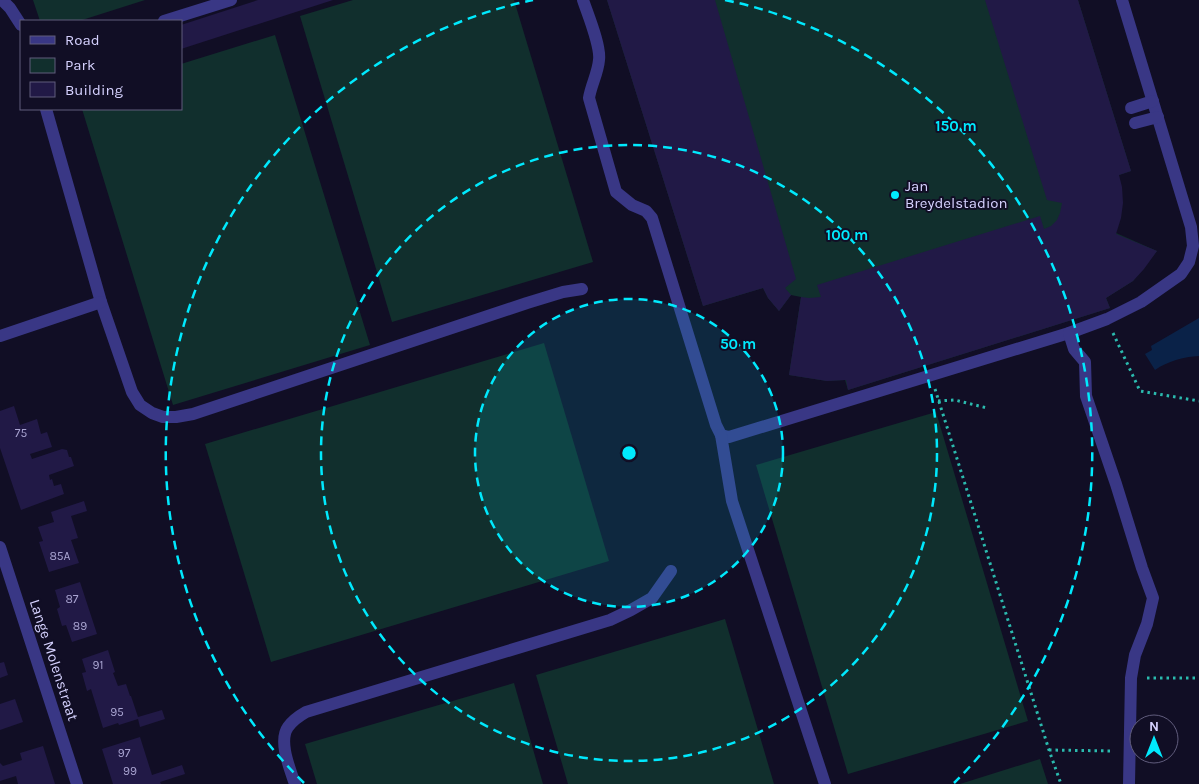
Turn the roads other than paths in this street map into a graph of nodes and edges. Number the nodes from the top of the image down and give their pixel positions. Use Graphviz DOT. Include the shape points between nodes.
graph roads {
  1 [pos="2,0"];
  2 [pos="231,0"];
  3 [pos="583,0"];
  4 [pos="1122,0"];
  5 [pos="167,20"];
  6 [pos="20,23"];
  7 [pos="1155,109"];
  8 [pos="46,110"];
  9 [pos="1133,116"];
  10 [pos="1194,262"];
  11 [pos="582,289"];
  12 [pos="101,302"];
  13 [pos="1069,333"];
  14 [pos="0,336"];
  15 [pos="720,435"];
  16 [pos="0,547"];
  17 [pos="671,571"];
  18 [pos="77,784"];
  19 [pos="295,784"];
  20 [pos="824,784"];
  21 [pos="1129,784"];
  1 -- 6 [label="street"];
  2 -- 5 [label="street"];
  3 -- 15 [label="street" via="599,49 589,98 616,192 632,205 646,210 652,218"];
  4 -- 7 [label="street"];
  7 -- 9 [label="street"];
  7 -- 10 [label="street" via="1191,227"];
  8 -- 12 [label="street"];
  10 -- 13 [label="street" via="1140,302"];
  11 -- 12 [label="street" via="526,303 176,417 163,417 140,405 132,392"];
  12 -- 14 [label="street"];
  13 -- 15 [label="street" via="729,437"];
  13 -- 21 [label="street" via="1074,349 1085,362 1086,396 1153,598 1131,678"];
  15 -- 20 [label="street" via="732,502"];
  16 -- 18 [label="street, Lange Molenstraat"];
  17 -- 19 [label="street" via="652,598 610,620 306,712 286,729 286,758"];
}
